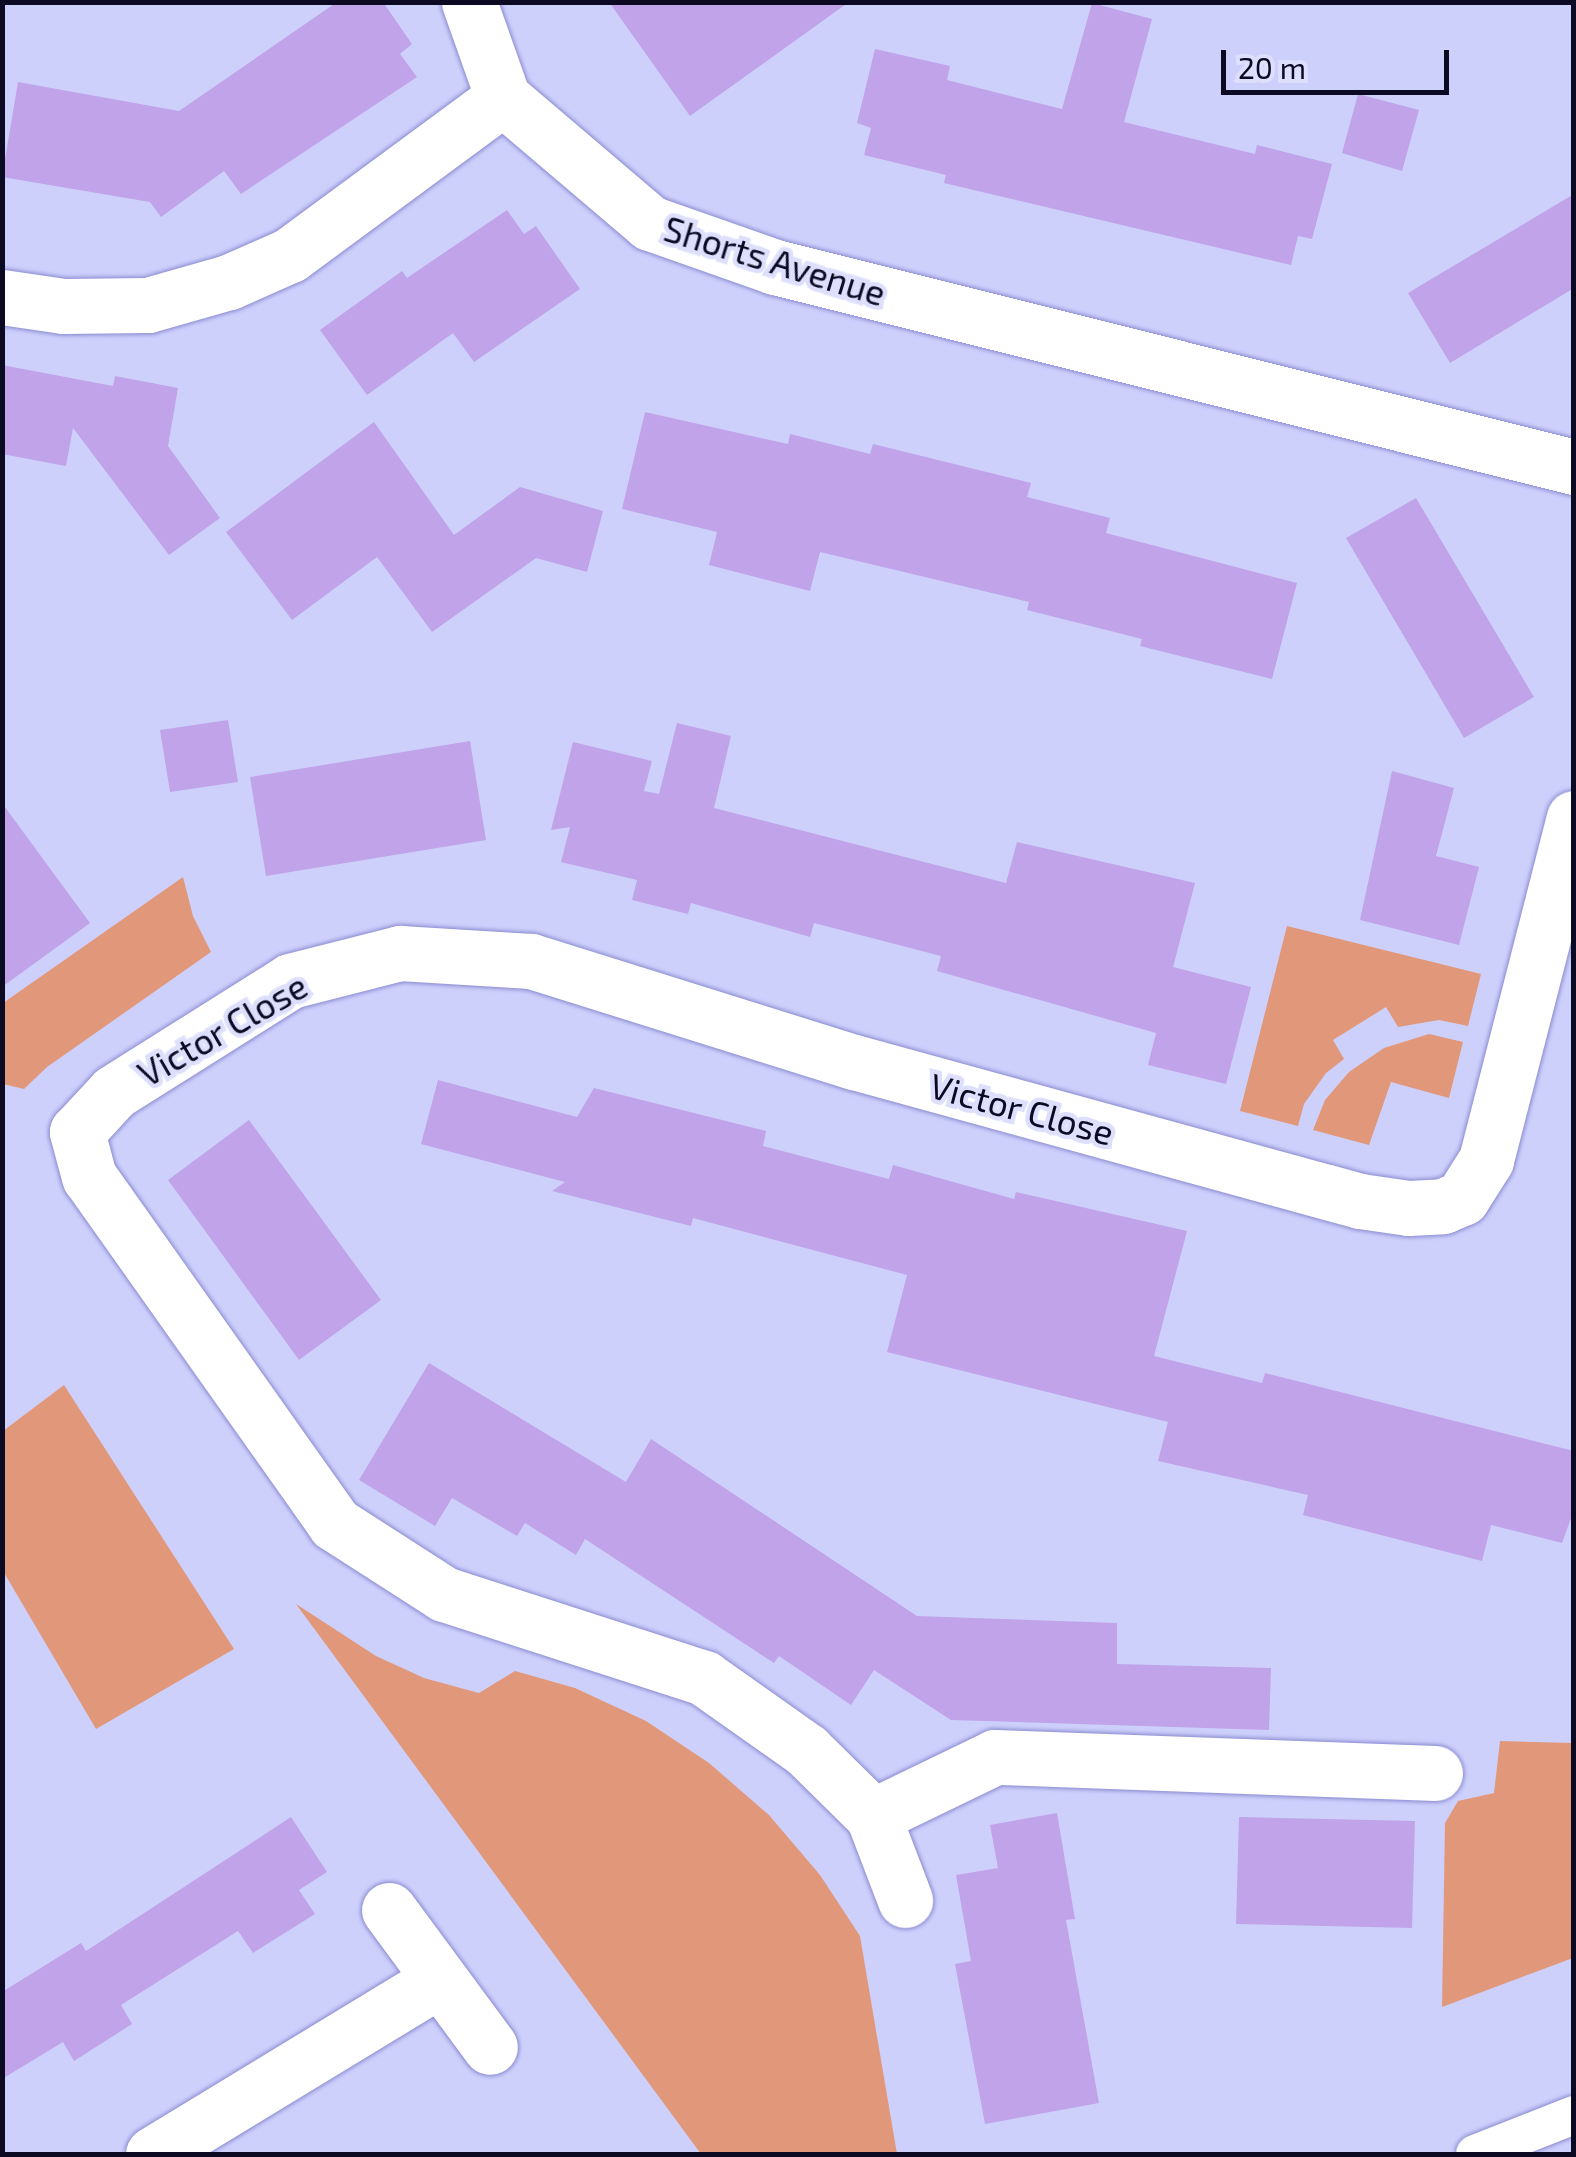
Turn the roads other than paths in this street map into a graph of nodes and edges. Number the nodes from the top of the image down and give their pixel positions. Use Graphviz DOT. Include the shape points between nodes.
graph roads {
  1 [pos="469,2"];
  2 [pos="503,98"];
  3 [pos="2,296"];
  4 [pos="1574,467"];
  5 [pos="1574,818"];
  6 [pos="1435,1773"];
  7 [pos="873,1816"];
  8 [pos="905,1900"];
  9 [pos="389,1910"];
  10 [pos="439,1980"];
  11 [pos="490,2047"];
  12 [pos="1574,2115"];
  13 [pos="154,2154"];
  14 [pos="1475,2154"];
  1 -- 2 [label="street"];
  2 -- 3 [label="street" via="290,255 229,282 148,305 64,306"];
  2 -- 4 [label="street, Shorts Avenue" via="650,223 775,267"];
  5 -- 7 [label="street, Victor Close" via="1486,1160 1462,1198 1443,1206 1409,1208 1342,1196 854,1062 531,961 400,953 290,981 114,1092 78,1132 90,1178 335,1524 444,1594 704,1678 806,1750"];
  6 -- 7 [label="street" via="995,1756"];
  7 -- 8 [label="street, Victor Close"];
  9 -- 10 [label="street"];
  10 -- 11 [label="street"];
  10 -- 13 [label="street"];
  12 -- 14 [label="lane"];
}
